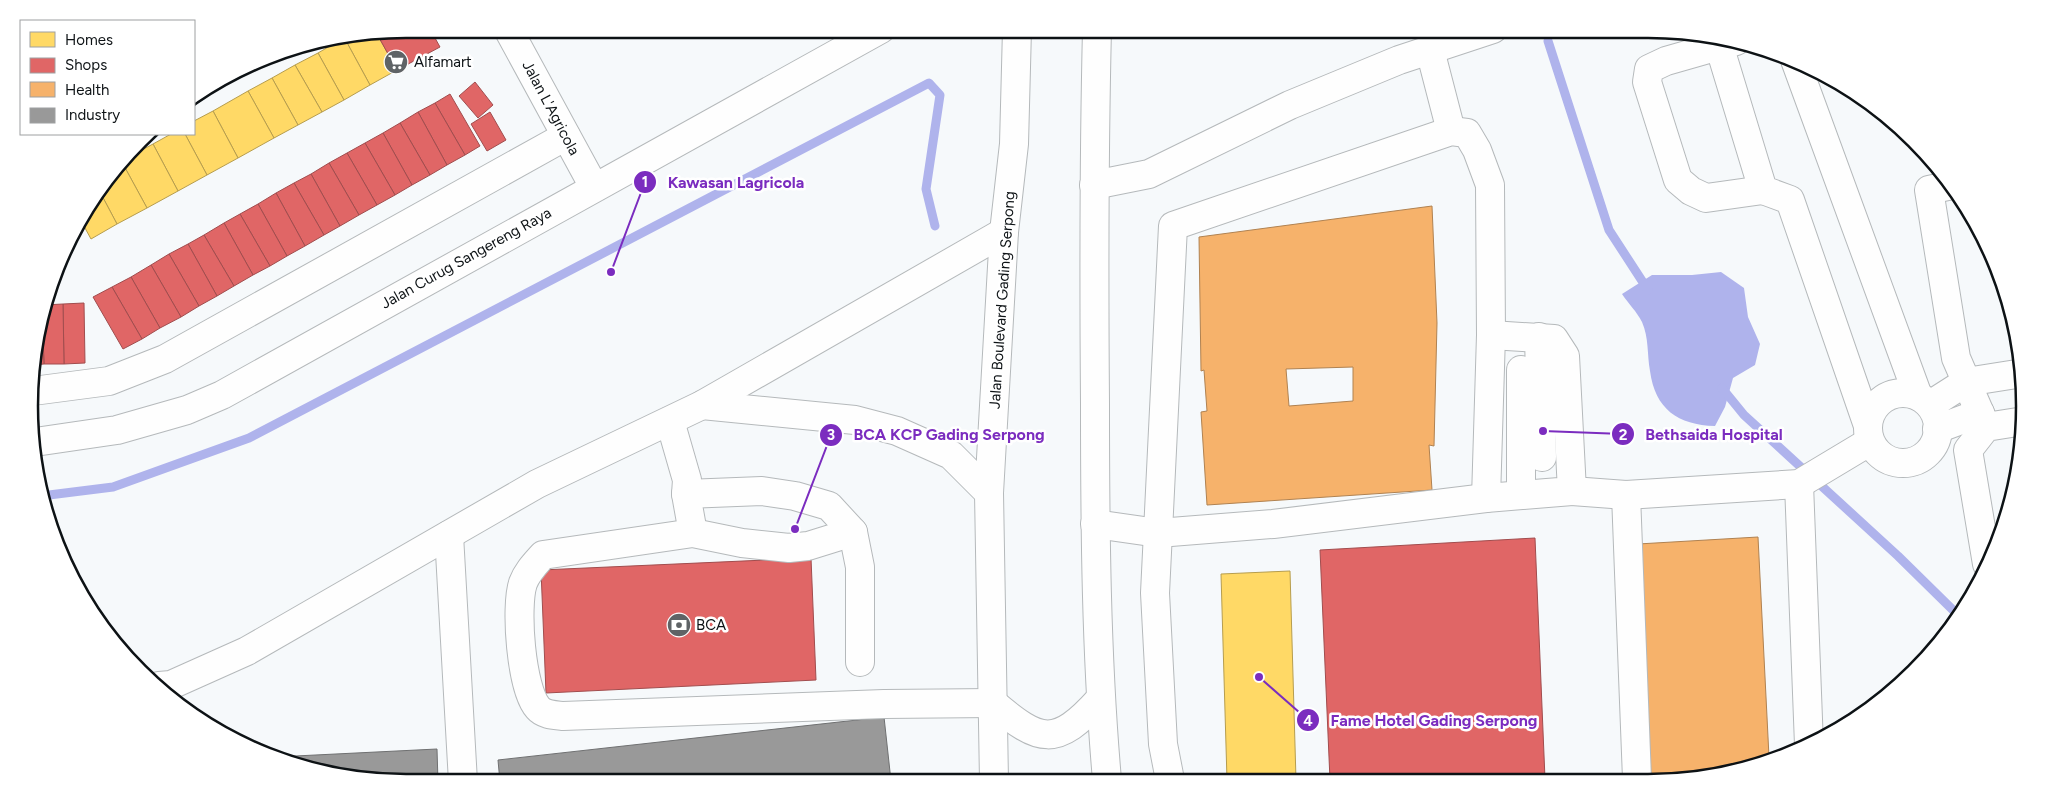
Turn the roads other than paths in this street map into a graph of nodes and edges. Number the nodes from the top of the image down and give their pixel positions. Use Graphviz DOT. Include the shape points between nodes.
graph roads {
  1 [pos="513,38"];
  2 [pos="865,38"];
  3 [pos="1017,38"];
  4 [pos="1097,38"];
  5 [pos="1466,38"];
  6 [pos="1721,45"];
  7 [pos="1729,47"];
  8 [pos="1430,50"];
  9 [pos="1799,70"];
  10 [pos="1450,132"];
  11 [pos="566,136"];
  12 [pos="1094,185"];
  13 [pos="594,187"];
  14 [pos="1944,187"];
  15 [pos="1763,190"];
  16 [pos="1004,232"];
  17 [pos="1491,335"];
  18 [pos="1539,337"];
  19 [pos="1521,370"];
  20 [pos="2015,374"];
  21 [pos="1966,382"];
  22 [pos="38,390"];
  23 [pos="702,406"];
  24 [pos="1928,410"];
  25 [pos="1983,420"];
  26 [pos="670,421"];
  27 [pos="2016,421"];
  28 [pos="1868,432"];
  29 [pos="39,441"];
  30 [pos="1542,457"];
  31 [pos="1799,484"];
  32 [pos="1572,491"];
  33 [pos="988,493"];
  34 [pos="686,494"];
  35 [pos="1521,495"];
  36 [pos="1626,495"];
  37 [pos="1486,498"];
  38 [pos="1095,524"];
  39 [pos="853,532"];
  40 [pos="692,533"];
  41 [pos="1158,533"];
  42 [pos="449,535"];
  43 [pos="1985,553"];
  44 [pos="860,662"];
  45 [pos="167,685"];
  46 [pos="1100,699"];
  47 [pos="993,704"];
  48 [pos="1809,737"];
  49 [pos="463,774"];
  50 [pos="994,774"];
  51 [pos="1106,774"];
  52 [pos="1169,774"];
  53 [pos="1637,774"];
  1 -- 11 [label="main road, Jalan L'Agricola"];
  2 -- 13 [label="main road, Jalan Curug Sangereng Raya"];
  3 -- 16 [label="main road, Jalan Boulevard Gading Serpong" via="1014,144"];
  4 -- 12 [label="main road"];
  5 -- 8 [label="main road"];
  6 -- 15 [label="main road" via="1649,69 1647,82 1678,180 1706,198"];
  7 -- 15 [label="main road"];
  8 -- 10 [label="main road"];
  8 -- 12 [label="main road" via="1290,105 1149,174"];
  9 -- 24 [label="main road"];
  10 -- 17 [label="main road" via="1467,132 1490,185"];
  10 -- 41 [label="main road" via="1173,226"];
  11 -- 13 [label="main road, Jalan L'Agricola"];
  11 -- 22 [label="main road" via="164,359 109,381"];
  12 -- 38 [label="main road"];
  13 -- 29 [label="main road, Jalan Curug Sangereng Raya" via="222,395 188,410 117,430"];
  14 -- 21 [label="main road" via="1929,190 1956,358"];
  15 -- 28 [label="main road" via="1790,200"];
  16 -- 23 [label="main road"];
  16 -- 33 [label="main road, Jalan Boulevard Gading Serpong"];
  17 -- 18 [label="main road"];
  17 -- 37 [label="main road"];
  18 -- 30 [label="main road"];
  18 -- 32 [label="main road" via="1554,339 1565,356"];
  19 -- 35 [label="main road"];
  20 -- 21 [label="main road"];
  21 -- 24 [label="main road"];
  21 -- 25 [label="main road"];
  23 -- 26 [label="main road"];
  23 -- 33 [label="main road" via="855,420 897,431 951,455"];
  24 -- 25 [label="main road"];
  24 -- 28 [label="main road" via="1895,393 1875,405"];
  24 -- 28 [label="main road" via="1937,440 1924,457 1904,464 1883,458"];
  25 -- 27 [label="main road"];
  25 -- 43 [label="main road" via="1968,450"];
  26 -- 34 [label="main road" via="688,480"];
  26 -- 42 [label="main road" via="537,484"];
  28 -- 31 [label="main road" via="1831,465"];
  31 -- 36 [label="main road"];
  31 -- 48 [label="main road"];
  32 -- 35 [label="main road"];
  32 -- 36 [label="main road"];
  33 -- 47 [label="main road, Jalan Boulevard Gading Serpong"];
  34 -- 39 [label="main road" via="762,491 795,496 829,506"];
  34 -- 40 [label="main road"];
  35 -- 37 [label="main road"];
  36 -- 53 [label="main road"];
  37 -- 41 [label="main road" via="1273,524"];
  38 -- 41 [label="main road"];
  38 -- 46 [label="main road"];
  39 -- 40 [label="main road" via="808,546 789,548"];
  39 -- 44 [label="main road" via="860,567"];
  40 -- 47 [label="main road" via="543,555 531,568 522,584 518,624 527,682 538,708 563,716 884,704"];
  41 -- 52 [label="main road" via="1155,593 1162,744"];
  42 -- 45 [label="main road" via="247,651"];
  42 -- 49 [label="main road"];
  46 -- 47 [label="main road" via="1081,720 1067,729 1045,736 1028,731"];
  46 -- 51 [label="main road"];
  47 -- 50 [label="main road, Jalan Boulevard Gading Serpong"];
}
